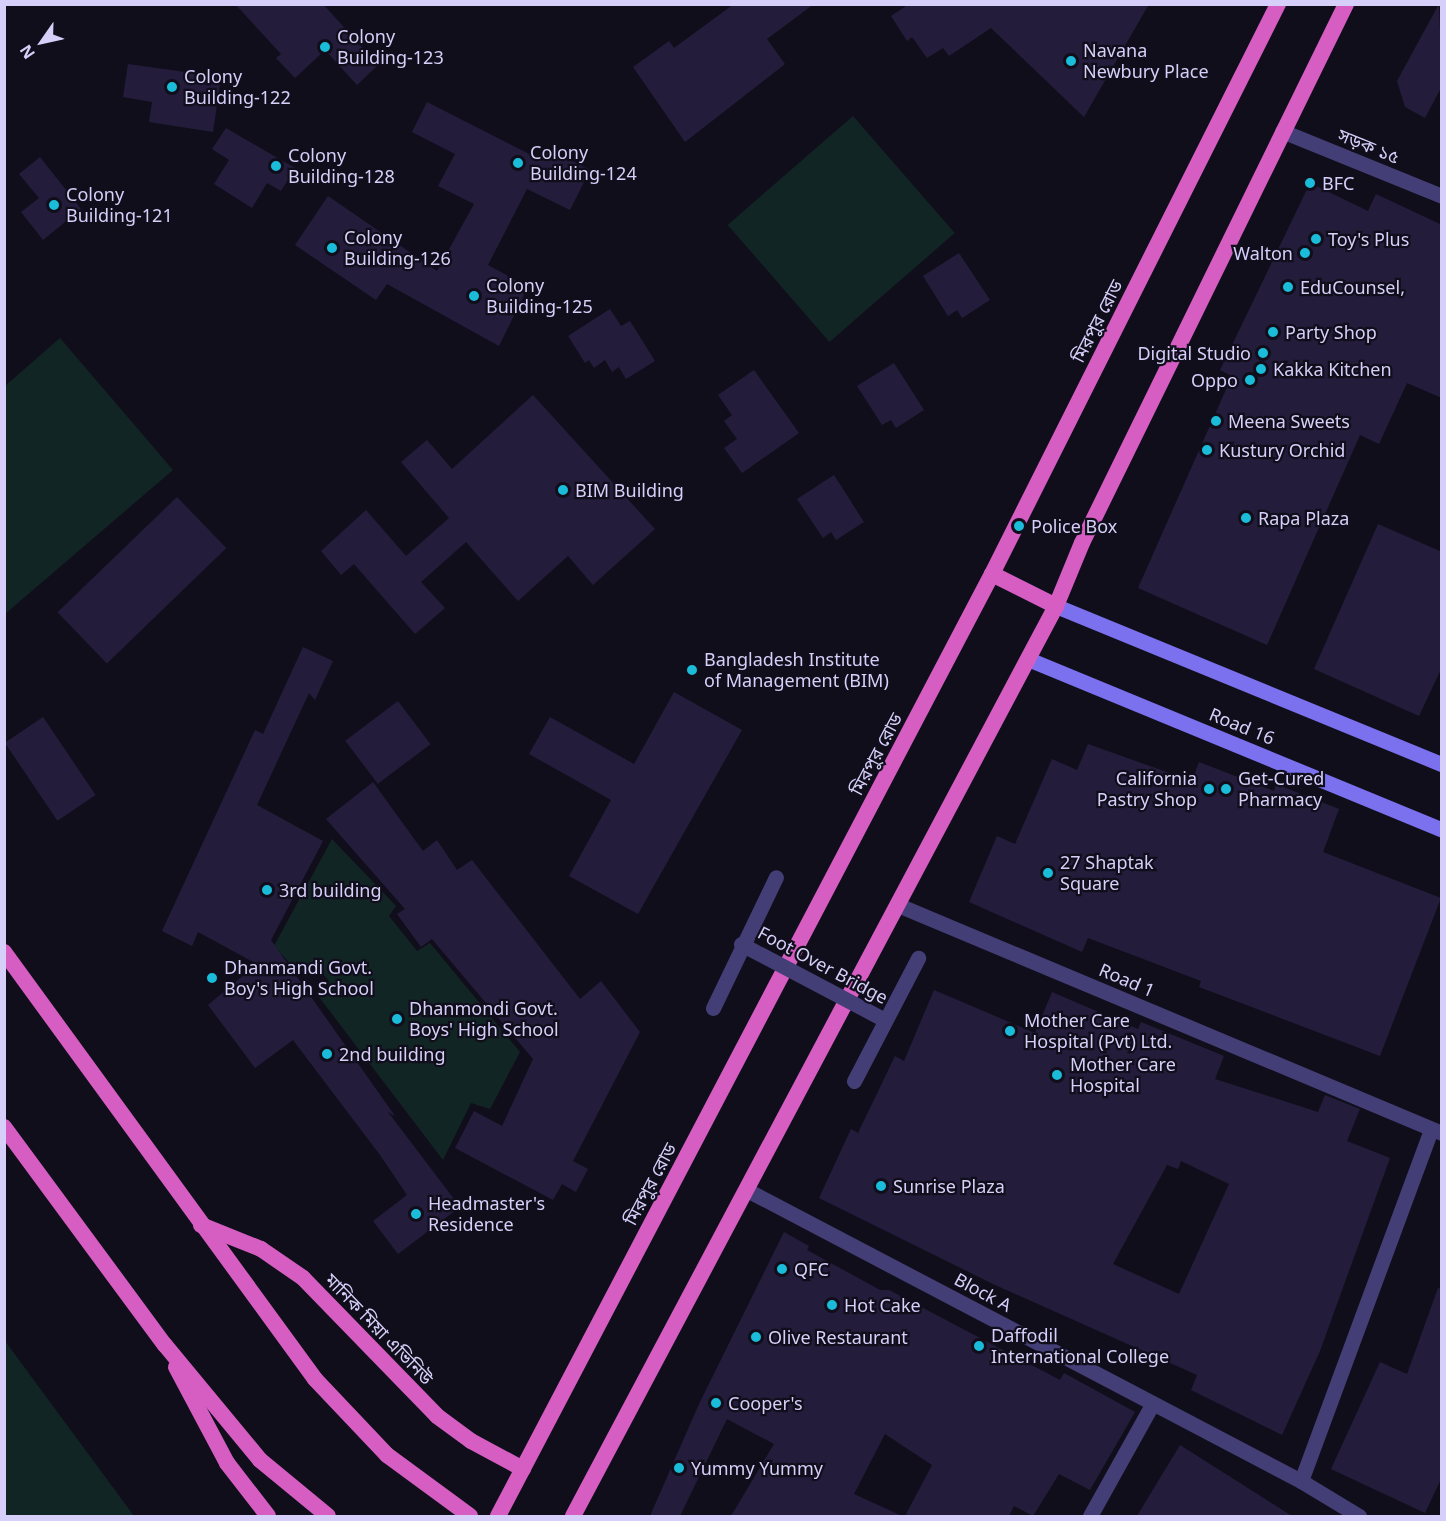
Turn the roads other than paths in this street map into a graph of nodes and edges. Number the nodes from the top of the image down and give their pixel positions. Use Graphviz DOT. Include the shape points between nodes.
graph roads {
  1 [pos="1278,4"];
  2 [pos="1346,4"];
  3 [pos="1282,131"];
  4 [pos="1442,196"];
  5 [pos="992,574"];
  6 [pos="1056,606"];
  7 [pos="1028,659"];
  8 [pos="1442,764"];
  9 [pos="1442,830"];
  10 [pos="776,877"];
  11 [pos="898,904"];
  12 [pos="741,944"];
  13 [pos="4,952"];
  14 [pos="918,958"];
  15 [pos="713,1008"];
  16 [pos="885,1020"];
  17 [pos="854,1081"];
  18 [pos="4,1127"];
  19 [pos="1436,1131"];
  20 [pos="747,1190"];
  21 [pos="201,1225"];
  22 [pos="165,1345"];
  23 [pos="1153,1403"];
  24 [pos="523,1469"];
  25 [pos="1301,1481"];
  26 [pos="268,1516"];
  27 [pos="328,1516"];
  28 [pos="470,1516"];
  29 [pos="498,1516"];
  30 [pos="573,1516"];
  31 [pos="1090,1516"];
  32 [pos="1359,1516"];
  1 -- 5 [label="highway, মিরপুর রোড"];
  2 -- 3 [label="highway"];
  3 -- 4 [label="street, সড়ক ১৫"];
  3 -- 6 [label="highway" via="1082,543"];
  5 -- 6 [label="highway"];
  5 -- 24 [label="highway, মিরপুর রোড"];
  6 -- 7 [label="highway"];
  6 -- 8 [label="main road"];
  7 -- 9 [label="main road, Road 16"];
  7 -- 11 [label="highway"];
  10 -- 12 [label="street, Foot Over Bridge"];
  11 -- 19 [label="street, Road 1"];
  11 -- 20 [label="highway"];
  12 -- 15 [label="street, Foot Over Bridge"];
  12 -- 16 [label="street, Foot Over Bridge, bridge"];
  13 -- 21 [label="highway"];
  14 -- 16 [label="street, Foot Over Bridge"];
  16 -- 17 [label="street, Foot Over Bridge"];
  18 -- 22 [label="highway"];
  19 -- 25 [label="street"];
  20 -- 23 [label="street, Block A"];
  20 -- 30 [label="highway"];
  21 -- 24 [label="highway, মানিক মিয়া এভিনিউ" via="261,1248 303,1278 437,1416 471,1441"];
  21 -- 28 [label="highway" via="315,1379 387,1455"];
  22 -- 26 [label="highway" via="197,1413 227,1463"];
  22 -- 27 [label="highway" via="260,1460"];
  23 -- 25 [label="street, Block A"];
  23 -- 31 [label="street"];
  24 -- 29 [label="highway, মিরপুর রোড"];
  25 -- 32 [label="street, Block A"];
}
